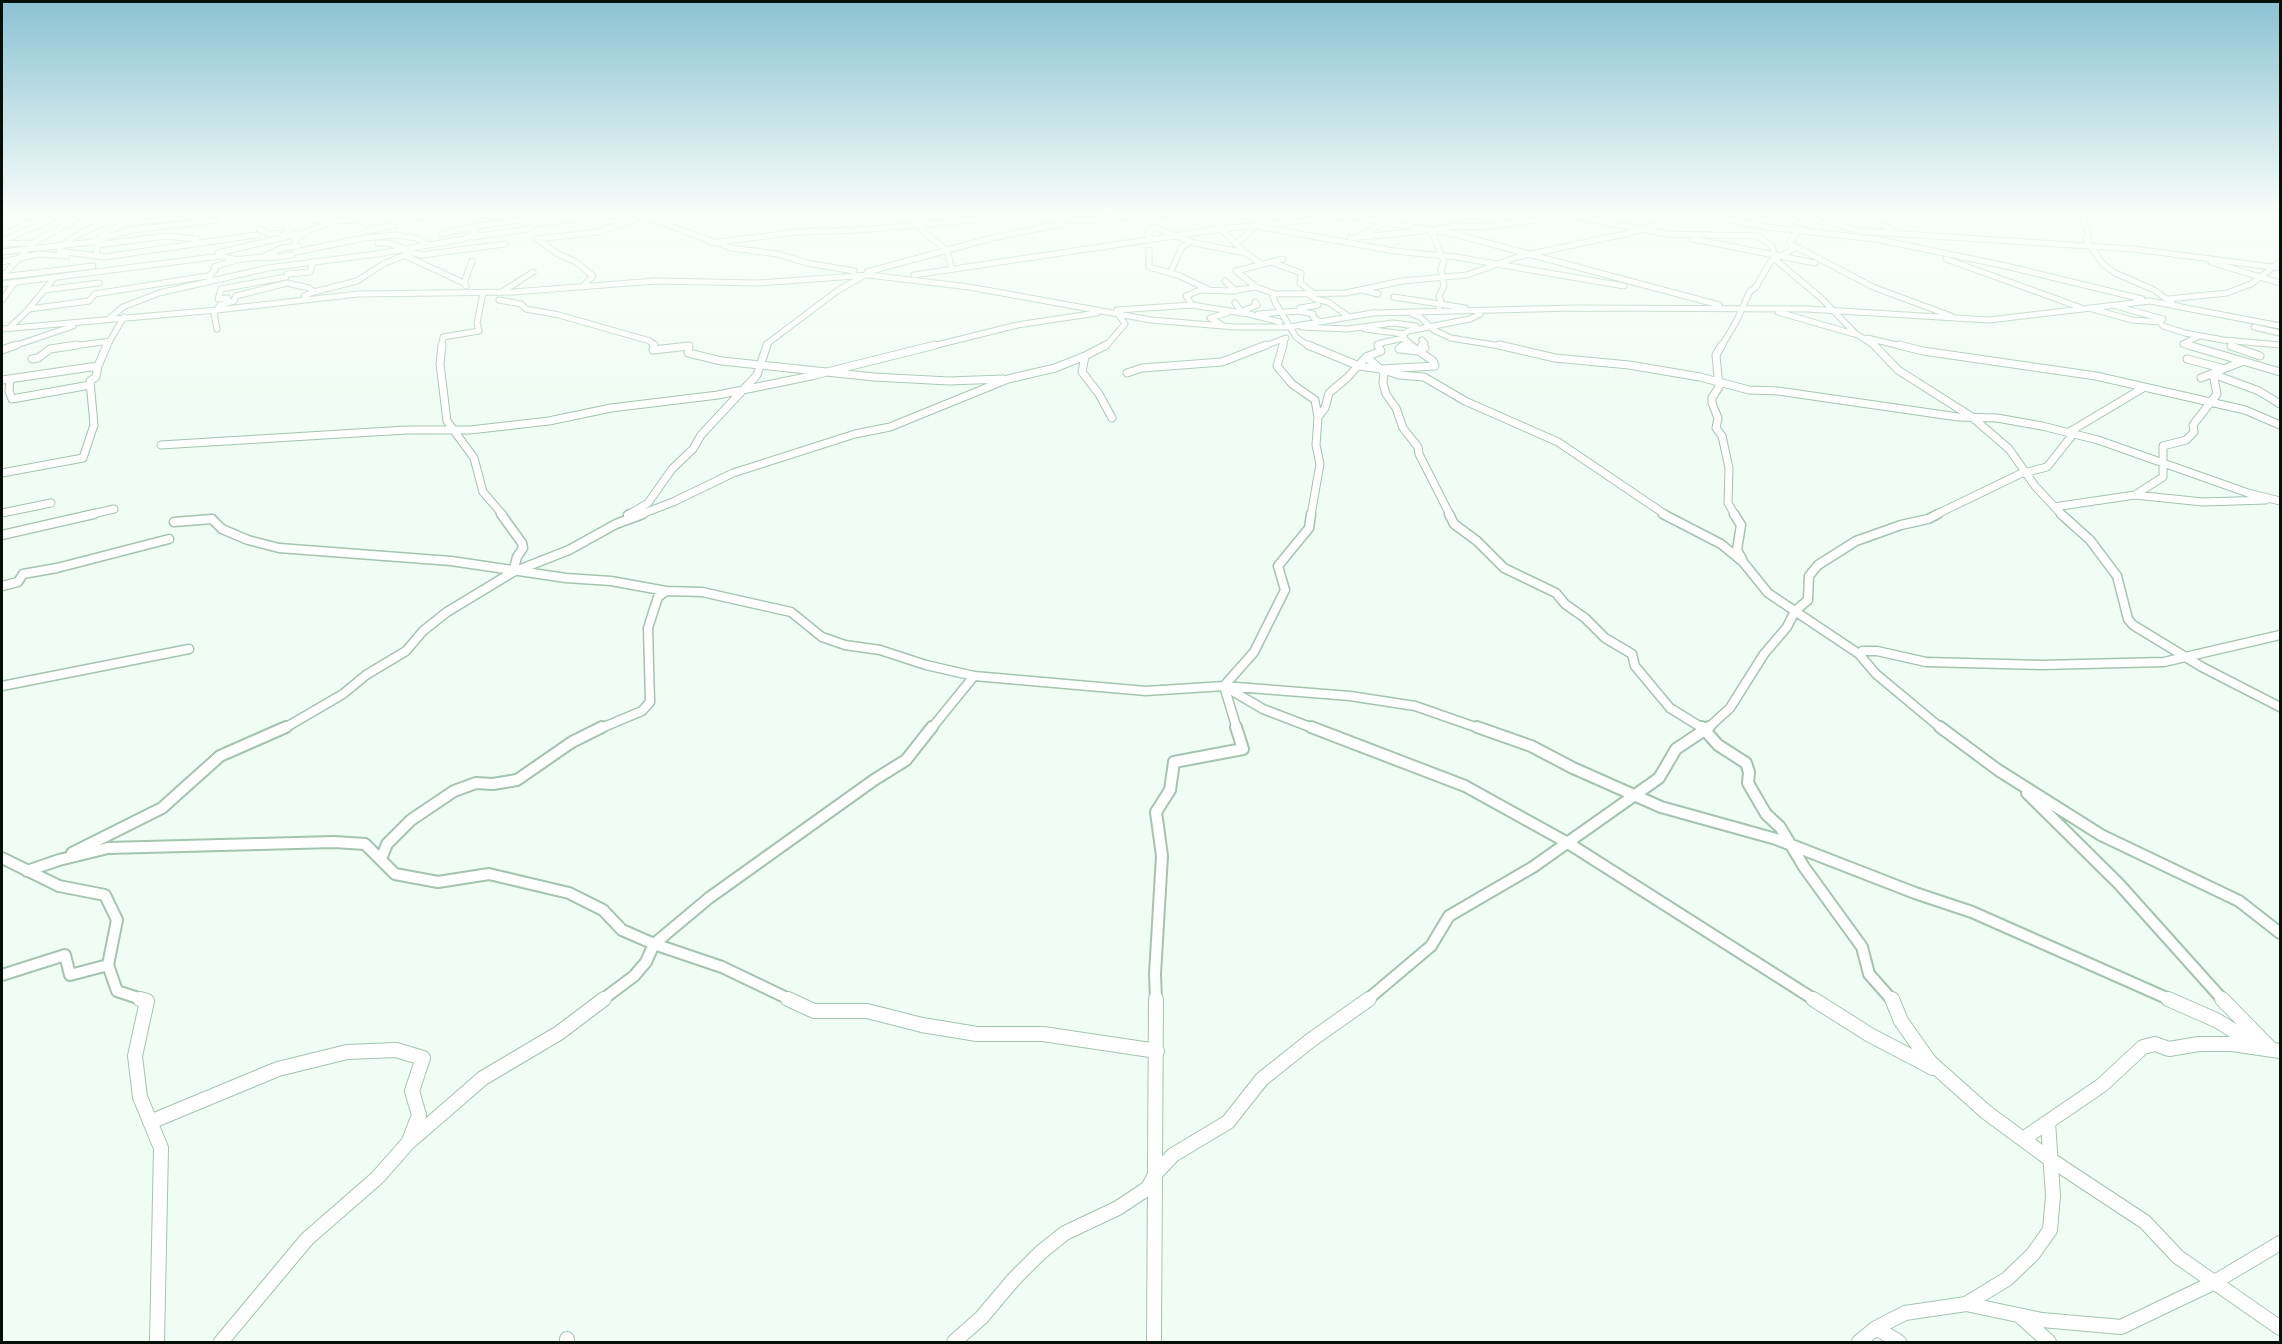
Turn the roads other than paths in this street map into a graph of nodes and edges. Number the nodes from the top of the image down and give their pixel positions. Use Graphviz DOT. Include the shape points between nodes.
graph roads {
  1 [pos="55,277"];
  2 [pos="218,277"];
  3 [pos="249,277"];
  4 [pos="292,277"];
  5 [pos="364,277"];
  6 [pos="452,277"];
  7 [pos="467,277"];
  8 [pos="525,277"];
  9 [pos="592,277"];
  10 [pos="829,277"];
  11 [pos="861,277"];
  12 [pos="899,277"];
  13 [pos="903,277"];
  14 [pos="1180,277"];
  15 [pos="1243,277"];
  16 [pos="1301,277"];
  17 [pos="1450,277"];
  18 [pos="1466,277"];
  19 [pos="1566,277"];
  20 [pos="1614,277"];
  21 [pos="1761,277"];
  22 [pos="1799,277"];
  23 [pos="1851,277"];
  24 [pos="1994,277"];
  25 [pos="2051,277"];
  26 [pos="2124,277"];
  27 [pos="2259,277"];
  28 [pos="210,278"];
  29 [pos="287,278"];
  30 [pos="1442,278"];
  31 [pos="1225,281"];
  32 [pos="15,282"];
  33 [pos="99,282"];
  34 [pos="244,283"];
  35 [pos="464,283"];
  36 [pos="2280,283"];
  37 [pos="2,284"];
  38 [pos="1384,284"];
  39 [pos="1444,286"];
  40 [pos="582,287"];
  41 [pos="1256,287"];
  42 [pos="1357,288"];
  43 [pos="1207,289"];
  44 [pos="44,290"];
  45 [pos="1236,291"];
  46 [pos="1668,291"];
  47 [pos="314,292"];
  48 [pos="502,292"];
  49 [pos="471,293"];
  50 [pos="483,293"];
  51 [pos="1311,293"];
  52 [pos="1275,294"];
  53 [pos="1378,294"];
  54 [pos="236,296"];
  55 [pos="1394,297"];
  56 [pos="2168,299"];
  57 [pos="2,300"];
  58 [pos="294,300"];
  59 [pos="499,300"];
  60 [pos="1255,302"];
  61 [pos="2157,302"];
  62 [pos="1235,303"];
  63 [pos="1440,304"];
  64 [pos="2110,304"];
  65 [pos="1192,305"];
  66 [pos="1317,305"];
  67 [pos="2175,305"];
  68 [pos="1729,308"];
  69 [pos="1742,308"];
  70 [pos="2085,308"];
  71 [pos="29,309"];
  72 [pos="1089,309"];
  73 [pos="1765,309"];
  74 [pos="217,310"];
  75 [pos="1299,311"];
  76 [pos="1833,311"];
  77 [pos="1105,312"];
  78 [pos="1243,312"];
  79 [pos="1282,312"];
  80 [pos="1485,312"];
  81 [pos="1406,313"];
  82 [pos="1439,313"];
  83 [pos="1118,314"];
  84 [pos="1233,314"];
  85 [pos="1251,315"];
  86 [pos="2220,315"];
  87 [pos="1348,316"];
  88 [pos="124,317"];
  89 [pos="110,319"];
  90 [pos="1962,320"];
  91 [pos="1319,321"];
  92 [pos="2160,322"];
  93 [pos="1289,324"];
  94 [pos="1222,326"];
  95 [pos="1299,326"];
  96 [pos="2280,326"];
  97 [pos="1425,327"];
  98 [pos="9,328"];
  99 [pos="1360,328"];
  100 [pos="2,329"];
  101 [pos="217,329"];
  102 [pos="1379,332"];
  103 [pos="2278,333"];
  104 [pos="1293,334"];
  105 [pos="1856,334"];
  106 [pos="2199,336"];
  107 [pos="1285,339"];
  108 [pos="1405,339"];
  109 [pos="1422,340"];
  110 [pos="110,341"];
  111 [pos="1381,343"];
  112 [pos="2260,343"];
  113 [pos="2280,345"];
  114 [pos="2231,346"];
  115 [pos="2191,347"];
  116 [pos="2,349"];
  117 [pos="1418,351"];
  118 [pos="1085,356"];
  119 [pos="2260,356"];
  120 [pos="1366,357"];
  121 [pos="32,359"];
  122 [pos="2187,359"];
  123 [pos="2243,362"];
  124 [pos="760,365"];
  125 [pos="98,366"];
  126 [pos="1359,366"];
  127 [pos="2221,368"];
  128 [pos="1381,369"];
  129 [pos="2280,372"];
  130 [pos="826,373"];
  131 [pos="1127,373"];
  132 [pos="2213,374"];
  133 [pos="2200,378"];
  134 [pos="10,379"];
  135 [pos="1008,379"];
  136 [pos="2,380"];
  137 [pos="1717,381"];
  138 [pos="90,385"];
  139 [pos="2143,388"];
  140 [pos="743,389"];
  141 [pos="2210,402"];
  142 [pos="2280,404"];
  143 [pos="1318,417"];
  144 [pos="1972,417"];
  145 [pos="1112,418"];
  146 [pos="2280,425"];
  147 [pos="453,430"];
  148 [pos="2074,433"];
  149 [pos="161,445"];
  150 [pos="2164,463"];
  151 [pos="2,473"];
  152 [pos="2026,473"];
  153 [pos="2135,495"];
  154 [pos="2278,499"];
  155 [pos="51,503"];
  156 [pos="2054,507"];
  157 [pos="114,509"];
  158 [pos="2,513"];
  159 [pos="174,522"];
  160 [pos="616,524"];
  161 [pos="2,535"];
  162 [pos="169,539"];
  163 [pos="1743,562"];
  164 [pos="513,572"];
  165 [pos="2,586"];
  166 [pos="666,591"];
  167 [pos="1794,611"];
  168 [pos="2280,635"];
  169 [pos="189,649"];
  170 [pos="1859,654"];
  171 [pos="2186,658"];
  172 [pos="974,676"];
  173 [pos="2,686"];
  174 [pos="1224,686"];
  175 [pos="2280,707"];
  176 [pos="1706,730"];
  177 [pos="2014,781"];
  178 [pos="1635,795"];
  179 [pos="1568,843"];
  180 [pos="1791,846"];
  181 [pos="2,858"];
  182 [pos="381,859"];
  183 [pos="59,860"];
  184 [pos="27,871"];
  185 [pos="2280,933"];
  186 [pos="654,944"];
  187 [pos="108,965"];
  188 [pos="2,975"];
  189 [pos="2251,1047"];
  190 [pos="2275,1050"];
  191 [pos="1157,1051"];
  192 [pos="1941,1073"];
  193 [pos="150,1122"];
  194 [pos="2048,1122"];
  195 [pos="2023,1139"];
  196 [pos="408,1143"];
  197 [pos="2051,1160"];
  198 [pos="1156,1173"];
  199 [pos="2280,1243"];
  200 [pos="2213,1283"];
  201 [pos="1966,1304"];
  202 [pos="2019,1315"];
  203 [pos="1876,1328"];
  204 [pos="2280,1328"];
  205 [pos="157,1342"];
  206 [pos="221,1342"];
  207 [pos="954,1342"];
  208 [pos="1154,1342"];
  209 [pos="1859,1342"];
  210 [pos="1899,1342"];
  211 [pos="2049,1342"];
  1 -- 32 [label="street"];
  1 -- 44 [label="street"];
  2 -- 28 [label="street"];
  3 -- 34 [label="street"];
  4 -- 29 [label="street"];
  5 -- 47 [label="street"];
  6 -- 35 [label="street"];
  7 -- 35 [label="street"];
  8 -- 48 [label="street"];
  9 -- 40 [label="street"];
  10 -- 40 [label="street"];
  11 -- 124 [label="street" via="768,343"];
  12 -- 13 [label="street"];
  13 -- 72 [label="street"];
  14 -- 43 [label="street"];
  15 -- 41 [label="street"];
  16 -- 51 [label="street" via="1300,283"];
  17 -- 30 [label="street"];
  18 -- 39 [label="street"];
  19 -- 46 [label="street"];
  20 -- 46 [label="street"];
  21 -- 69 [label="street"];
  22 -- 76 [label="street"];
  23 -- 90 [label="street"];
  24 -- 70 [label="street"];
  25 -- 61 [label="street"];
  26 -- 56 [label="street"];
  27 -- 36 [label="street"];
  27 -- 56 [label="street" via="2226,293"];
  28 -- 71 [label="street" via="95,294 89,301"];
  28 -- 89 [label="street" via="144,298 123,307"];
  29 -- 34 [label="street"];
  29 -- 47 [label="street"];
  29 -- 54 [label="street"];
  30 -- 38 [label="street"];
  30 -- 39 [label="street"];
  31 -- 45 [label="street"];
  32 -- 37 [label="street"];
  32 -- 57 [label="street"];
  33 -- 44 [label="street"];
  34 -- 54 [label="street" via="221,289 217,297"];
  35 -- 49 [label="street"];
  38 -- 42 [label="street"];
  38 -- 55 [label="street"];
  39 -- 63 [label="street"];
  40 -- 48 [label="street"];
  41 -- 45 [label="street"];
  41 -- 52 [label="street"];
  42 -- 51 [label="street" via="1332,294"];
  42 -- 53 [label="street"];
  43 -- 45 [label="street"];
  43 -- 65 [label="street" via="1187,294"];
  44 -- 71 [label="street"];
  46 -- 68 [label="street"];
  47 -- 58 [label="street"];
  48 -- 50 [label="street"];
  49 -- 50 [label="street"];
  49 -- 58 [label="street" via="358,294"];
  50 -- 147 [label="street" via="479,331 443,337 440,364 447,421"];
  51 -- 52 [label="street"];
  51 -- 87 [label="street"];
  52 -- 79 [label="street"];
  54 -- 74 [label="street" via="220,304"];
  55 -- 63 [label="street"];
  55 -- 81 [label="street"];
  56 -- 67 [label="street"];
  58 -- 74 [label="street"];
  59 -- 124 [label="street" via="650,341 653,350 689,346 688,353 699,357"];
  60 -- 78 [label="street" via="1257,305"];
  61 -- 64 [label="street"];
  61 -- 67 [label="street"];
  62 -- 78 [label="street"];
  63 -- 80 [label="street"];
  63 -- 82 [label="street"];
  64 -- 70 [label="street"];
  64 -- 92 [label="street" via="2163,319"];
  65 -- 72 [label="street"];
  65 -- 84 [label="street"];
  66 -- 75 [label="street"];
  67 -- 86 [label="street"];
  68 -- 69 [label="street"];
  68 -- 80 [label="street"];
  69 -- 73 [label="street"];
  69 -- 137 [label="street" via="1716,355"];
  70 -- 90 [label="street" via="1998,320"];
  70 -- 92 [label="street" via="2132,320"];
  71 -- 98 [label="street"];
  72 -- 77 [label="street"];
  73 -- 76 [label="street"];
  73 -- 105 [label="street"];
  74 -- 88 [label="street"];
  74 -- 101 [label="street"];
  75 -- 79 [label="street"];
  75 -- 91 [label="street" via="1313,314"];
  76 -- 90 [label="street"];
  76 -- 105 [label="street"];
  77 -- 83 [label="street"];
  77 -- 130 [label="street" via="1017,325"];
  78 -- 84 [label="street"];
  78 -- 85 [label="street"];
  79 -- 85 [label="street"];
  79 -- 93 [label="street"];
  80 -- 82 [label="street"];
  80 -- 97 [label="street" via="1470,319"];
  81 -- 82 [label="street"];
  81 -- 87 [label="street"];
  81 -- 97 [label="street" via="1418,316"];
  83 -- 94 [label="street"];
  83 -- 118 [label="street" via="1125,324 1119,333 1104,348"];
  84 -- 85 [label="street"];
  84 -- 94 [label="street" via="1210,318"];
  85 -- 93 [label="street"];
  86 -- 96 [label="street"];
  86 -- 103 [label="street"];
  87 -- 91 [label="street"];
  88 -- 89 [label="street"];
  88 -- 110 [label="street"];
  89 -- 98 [label="street"];
  89 -- 116 [label="street" via="76,325"];
  91 -- 95 [label="street"];
  92 -- 106 [label="street" via="2171,330"];
  93 -- 94 [label="street"];
  93 -- 95 [label="street"];
  93 -- 104 [label="street"];
  95 -- 99 [label="street"];
  97 -- 99 [label="street" via="1393,322"];
  97 -- 108 [label="street"];
  97 -- 137 [label="street" via="1451,338 1532,354 1629,365"];
  98 -- 100 [label="street"];
  99 -- 102 [label="street"];
  102 -- 108 [label="street"];
  102 -- 111 [label="street" via="1383,337"];
  103 -- 113 [label="street" via="2261,337"];
  104 -- 107 [label="street"];
  104 -- 126 [label="street" via="1313,349"];
  105 -- 139 [label="street" via="1923,351 2096,376"];
  105 -- 144 [label="street" via="1880,349 1898,370"];
  106 -- 112 [label="street"];
  106 -- 115 [label="street" via="2183,344"];
  107 -- 131 [label="street" via="1222,362 1142,368"];
  107 -- 143 [label="street" via="1277,366 1292,384 1315,400"];
  108 -- 111 [label="street"];
  108 -- 117 [label="street" via="1399,350"];
  109 -- 117 [label="street" via="1425,348"];
  110 -- 121 [label="street" via="50,349"];
  110 -- 125 [label="street"];
  111 -- 120 [label="street" via="1377,346 1381,351"];
  112 -- 113 [label="street"];
  112 -- 114 [label="street"];
  114 -- 115 [label="street"];
  114 -- 119 [label="street"];
  115 -- 123 [label="street"];
  117 -- 128 [label="street" via="1435,366"];
  118 -- 135 [label="street"];
  118 -- 145 [label="street" via="1082,372"];
  120 -- 126 [label="street"];
  120 -- 128 [label="street"];
  122 -- 127 [label="street"];
  123 -- 127 [label="street"];
  123 -- 129 [label="street"];
  124 -- 130 [label="street"];
  124 -- 140 [label="street" via="757,375"];
  125 -- 134 [label="street"];
  125 -- 138 [label="street"];
  126 -- 128 [label="street"];
  126 -- 143 [label="street" via="1329,393"];
  127 -- 132 [label="street"];
  128 -- 163 [label="street" via="1398,375 1424,376 1465,401 1546,435 1664,514 1721,544"];
  128 -- 176 [label="street" via="1386,394 1403,428 1418,447 1454,524 1504,568 1556,593 1605,638 1632,654 1635,666 1670,708"];
  130 -- 135 [label="street" via="949,381"];
  130 -- 140 [label="street"];
  132 -- 133 [label="street"];
  132 -- 141 [label="street" via="2217,394"];
  132 -- 142 [label="street" via="2268,395"];
  134 -- 136 [label="street"];
  134 -- 138 [label="street" via="12,399"];
  135 -- 160 [label="street" via="890,427 733,472 673,502"];
  137 -- 144 [label="street" via="1749,390"];
  137 -- 163 [label="street" via="1719,387 1712,403 1729,468 1728,503 1741,525 1737,550"];
  138 -- 151 [label="street" via="94,425 83,458"];
  139 -- 141 [label="street"];
  139 -- 148 [label="street" via="2077,426 2071,431"];
  140 -- 147 [label="street" via="549,421"];
  140 -- 160 [label="street" via="665,476 648,503"];
  141 -- 146 [label="street" via="2245,410"];
  141 -- 150 [label="street" via="2186,440 2163,446"];
  143 -- 174 [label="street" via="1316,445 1320,464 1309,528 1278,566 1285,590 1254,652"];
  144 -- 148 [label="street" via="2013,420"];
  144 -- 152 [label="street" via="2009,449"];
  147 -- 149 [label="street" via="373,431"];
  147 -- 164 [label="street" via="474,458 483,492 522,543 524,548"];
  148 -- 150 [label="street"];
  148 -- 152 [label="street" via="2047,467"];
  150 -- 153 [label="street" via="2163,477"];
  150 -- 154 [label="street" via="2248,493"];
  152 -- 156 [label="street"];
  152 -- 167 [label="street" via="1928,519 1845,546 1809,576 1808,600"];
  153 -- 154 [label="street" via="2203,502"];
  153 -- 156 [label="street"];
  155 -- 158 [label="street"];
  156 -- 171 [label="street" via="2090,540 2117,576 2133,625"];
  157 -- 161 [label="street"];
  159 -- 164 [label="street" via="207,518 248,540 279,548 451,561"];
  160 -- 164 [label="street" via="569,550"];
  162 -- 165 [label="street" via="23,574 18,582"];
  163 -- 167 [label="street" via="1768,593"];
  164 -- 166 [label="street" via="611,581"];
  164 -- 183 [label="street" via="447,612 406,651 343,694 276,733 220,756 162,808"];
  166 -- 172 [label="street" via="702,592 791,612 822,637"];
  166 -- 182 [label="street" via="658,597 648,628 650,702 642,711 572,741 517,780 476,783 454,791 411,820 387,844"];
  167 -- 170 [label="street"];
  167 -- 176 [label="street" via="1730,708"];
  168 -- 171 [label="street"];
  169 -- 173 [label="street"];
  170 -- 171 [label="street" via="1876,651 1926,662 2042,665 2164,663"];
  170 -- 177 [label="street" via="1926,717"];
  171 -- 175 [label="street"];
  172 -- 174 [label="street" via="1146,691"];
  172 -- 186 [label="street" via="906,760 709,898"];
  174 -- 178 [label="street" via="1350,696 1415,706 1531,746"];
  174 -- 179 [label="street" via="1263,709 1465,786"];
  174 -- 191 [label="street" via="1243,749 1174,762 1170,790 1156,812 1162,856 1155,974"];
  176 -- 178 [label="street" via="1676,749 1659,778"];
  176 -- 180 [label="street" via="1718,745 1746,763 1748,783"];
  177 -- 185 [label="street" via="2101,835 2239,901"];
  177 -- 190 [label="street" via="2120,884 2221,998"];
  178 -- 179 [label="street"];
  178 -- 180 [label="street" via="1661,807 1776,838"];
  179 -- 192 [label="street" via="1870,1035"];
  179 -- 198 [label="street" via="1449,916 1431,946 1358,1009 1311,1040 1262,1080 1228,1122 1173,1155"];
  180 -- 189 [label="street" via="1972,912 2159,993 2216,1020"];
  180 -- 192 [label="street" via="1862,947 1869,974 1892,999 1910,1035"];
  181 -- 184 [label="street"];
  182 -- 183 [label="street" via="365,844 334,842 108,848"];
  182 -- 186 [label="street" via="395,874 421,880 438,882 489,874 569,893 603,910 622,930"];
  183 -- 184 [label="street"];
  184 -- 187 [label="street" via="59,886 105,895 117,920"];
  186 -- 191 [label="street" via="722,967 814,1011 867,1011 977,1034 1043,1034"];
  186 -- 196 [label="street" via="634,976 559,1033 483,1078"];
  187 -- 188 [label="street" via="70,975 65,955"];
  187 -- 193 [label="street" via="117,991 147,1001 135,1056 140,1097"];
  189 -- 190 [label="street"];
  189 -- 194 [label="street" via="2143,1047 2102,1085"];
  191 -- 198 [label="street"];
  192 -- 195 [label="street"];
  193 -- 196 [label="street" via="278,1070 347,1052 396,1050 423,1058 412,1091 419,1114"];
  193 -- 205 [label="street" via="161,1148"];
  194 -- 195 [label="street"];
  194 -- 197 [label="street"];
  195 -- 197 [label="street"];
  196 -- 206 [label="street" via="377,1178 307,1239"];
  197 -- 200 [label="street" via="2145,1222 2178,1257"];
  197 -- 201 [label="street" via="2050,1230 2033,1254 2007,1278"];
  198 -- 207 [label="street" via="1148,1188 1118,1208 1065,1233 1040,1253"];
  198 -- 208 [label="street"];
  199 -- 200 [label="street"];
  200 -- 202 [label="street" via="2121,1327"];
  200 -- 204 [label="street"];
  201 -- 202 [label="street"];
  201 -- 203 [label="street" via="1905,1313"];
  202 -- 211 [label="street"];
  203 -- 209 [label="street"];
  203 -- 210 [label="street"];
}
